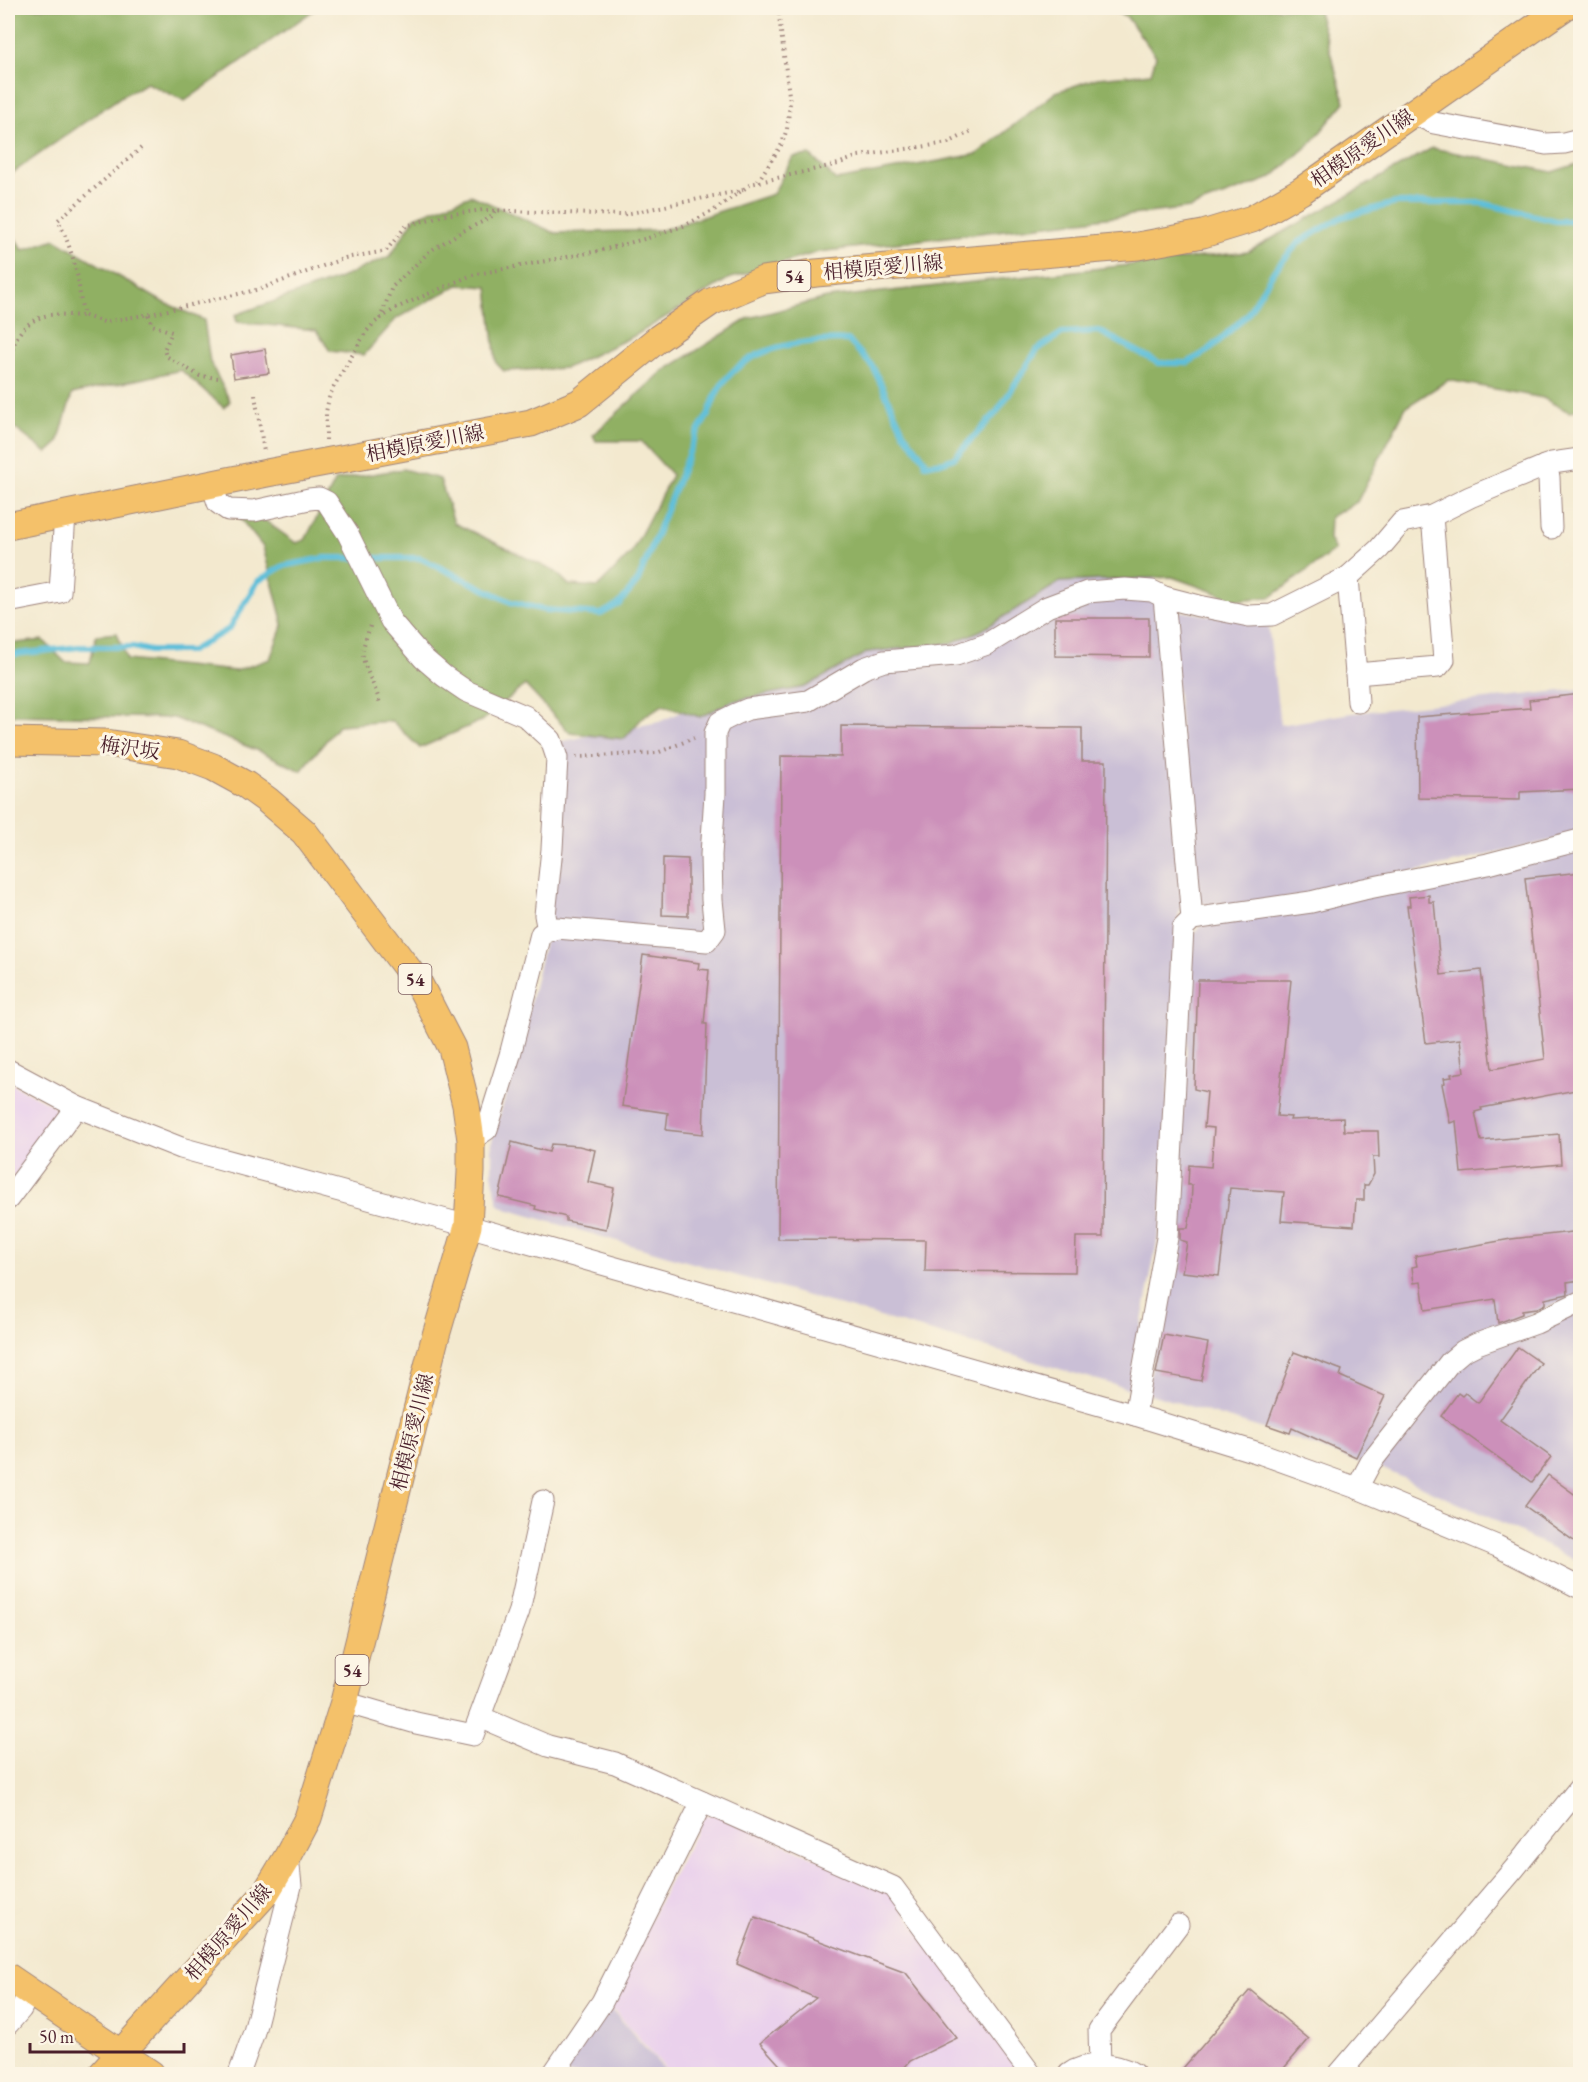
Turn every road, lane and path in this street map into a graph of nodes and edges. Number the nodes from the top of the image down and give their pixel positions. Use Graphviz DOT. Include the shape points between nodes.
graph roads {
  1 [pos="778,8"];
  2 [pos="1563,8"];
  3 [pos="1412,113"];
  4 [pos="970,132"];
  5 [pos="1581,139"];
  6 [pos="141,148"];
  7 [pos="758,182"];
  8 [pos="743,190"];
  9 [pos="495,211"];
  10 [pos="148,315"];
  11 [pos="85,316"];
  12 [pos="380,319"];
  13 [pos="219,378"];
  14 [pos="10,379"];
  15 [pos="255,395"];
  16 [pos="1581,459"];
  17 [pos="330,461"];
  18 [pos="1544,466"];
  19 [pos="267,473"];
  20 [pos="212,484"];
  21 [pos="65,514"];
  22 [pos="1432,516"];
  23 [pos="8,526"];
  24 [pos="1551,528"];
  25 [pos="1348,577"];
  26 [pos="1164,597"];
  27 [pos="8,602"];
  28 [pos="391,621"];
  29 [pos="1356,674"];
  30 [pos="1358,702"];
  31 [pos="380,705"];
  32 [pos="715,733"];
  33 [pos="8,741"];
  34 [pos="557,758"];
  35 [pos="246,785"];
  36 [pos="1581,840"];
  37 [pos="1192,919"];
  38 [pos="548,931"];
  39 [pos="8,1070"];
  40 [pos="77,1107"];
  41 [pos="471,1140"];
  42 [pos="8,1199"];
  43 [pos="468,1226"];
  44 [pos="1581,1302"];
  45 [pos="1135,1415"];
  46 [pos="1357,1488"];
  47 [pos="543,1501"];
  48 [pos="1581,1588"];
  49 [pos="344,1702"];
  50 [pos="480,1717"];
  51 [pos="1581,1787"];
  52 [pos="702,1802"];
  53 [pos="288,1856"];
  54 [pos="1178,1925"];
  55 [pos="18,1985"];
  56 [pos="8,2024"];
  57 [pos="120,2055"];
  58 [pos="1100,2066"];
  59 [pos="102,2074"];
  60 [pos="151,2074"];
  61 [pos="239,2074"];
  62 [pos="553,2074"];
  63 [pos="1031,2074"];
  64 [pos="1070,2074"];
  65 [pos="1134,2074"];
  66 [pos="1339,2074"];
  1 -- 7 [label="path" via="789,116 781,146"];
  2 -- 3 [label="main road, 相模原愛川線 / 54"];
  3 -- 5 [label="street" via="1434,123 1545,144"];
  3 -- 17 [label="main road, 相模原愛川線 / 54" via="1252,219 1203,234 1138,246 763,280 711,303 668,332 579,404 531,423"];
  4 -- 7 [label="path" via="948,143 858,156"];
  6 -- 11 [label="path" via="57,220 78,278"];
  7 -- 8 [label="path"];
  8 -- 9 [label="path" via="621,215"];
  8 -- 12 [label="path" via="713,212 683,226 598,251 472,275 396,308"];
  9 -- 10 [label="path" via="444,215 406,226 386,251 345,258 260,289"];
  9 -- 12 [label="path" via="490,218 430,251 392,287"];
  10 -- 11 [label="path" via="104,322"];
  10 -- 13 [label="path" via="152,325 172,332 164,350 166,356 200,376"];
  11 -- 14 [label="path" via="43,316 21,331 10,356"];
  12 -- 17 [label="path" via="366,332 329,398 326,437"];
  15 -- 19 [label="path"];
  16 -- 18 [label="street"];
  17 -- 19 [label="main road, 相模原愛川線 / 54"];
  18 -- 22 [label="street"];
  18 -- 24 [label="street" via="1549,477"];
  19 -- 20 [label="main road, 相模原愛川線 / 54"];
  20 -- 21 [label="main road, 相模原愛川線 / 54"];
  20 -- 28 [label="street" via="218,503 228,510 254,511 319,498 327,502 348,534"];
  21 -- 23 [label="main road, 相模原愛川線 / 54"];
  21 -- 27 [label="street" via="60,592"];
  22 -- 25 [label="street" via="1402,522"];
  22 -- 29 [label="street" via="1444,660 1438,667"];
  25 -- 26 [label="street" via="1272,615 1249,616"];
  25 -- 29 [label="street"];
  26 -- 32 [label="street" via="1152,591 1125,589 1087,592 1047,607 987,644 956,655 884,661 864,668 808,701 736,714 720,723"];
  26 -- 37 [label="street"];
  28 -- 31 [label="path" via="371,625 363,650"];
  28 -- 34 [label="street" via="444,676 466,691 525,716 551,740"];
  29 -- 30 [label="street"];
  32 -- 34 [label="path" via="657,753"];
  32 -- 38 [label="street" via="711,855 715,930 707,941 557,928"];
  33 -- 35 [label="main road, 梅沢坂 / 54" via="142,747 178,754"];
  34 -- 38 [label="street" via="545,915"];
  35 -- 41 [label="main road, 相模原愛川線 / 54" via="304,832 419,984 452,1048"];
  36 -- 37 [label="street" via="1311,902"];
  37 -- 45 [label="street" via="1184,928 1167,1238"];
  38 -- 41 [label="street" via="541,934 487,1129"];
  39 -- 40 [label="street"];
  40 -- 42 [label="street"];
  40 -- 43 [label="street" via="181,1148"];
  41 -- 43 [label="main road, 相模原愛川線 / 54"];
  43 -- 45 [label="street"];
  43 -- 49 [label="main road, 相模原愛川線 / 54" via="434,1342"];
  44 -- 46 [label="street" via="1463,1351 1371,1461"];
  45 -- 46 [label="street"];
  46 -- 48 [label="street" via="1497,1546"];
  47 -- 50 [label="street" via="519,1611"];
  49 -- 50 [label="street" via="473,1735"];
  49 -- 53 [label="main road, 相模原愛川線 / 54" via="309,1818"];
  50 -- 52 [label="street" via="548,1746 615,1763"];
  51 -- 66 [label="street"];
  52 -- 62 [label="street" via="602,2002"];
  52 -- 63 [label="street" via="893,1887"];
  53 -- 57 [label="main road, 相模原愛川線 / 54" via="265,1893"];
  53 -- 61 [label="street" via="291,1886 255,2032"];
  54 -- 58 [label="street" via="1099,2030"];
  55 -- 56 [label="street" via="21,2008"];
  55 -- 57 [label="main road"];
  57 -- 59 [label="main road, 相模原愛川線 / 54"];
  57 -- 60 [label="main road"];
  58 -- 64 [label="street" via="1083,2067"];
  58 -- 65 [label="street" via="1109,2065"];
}
